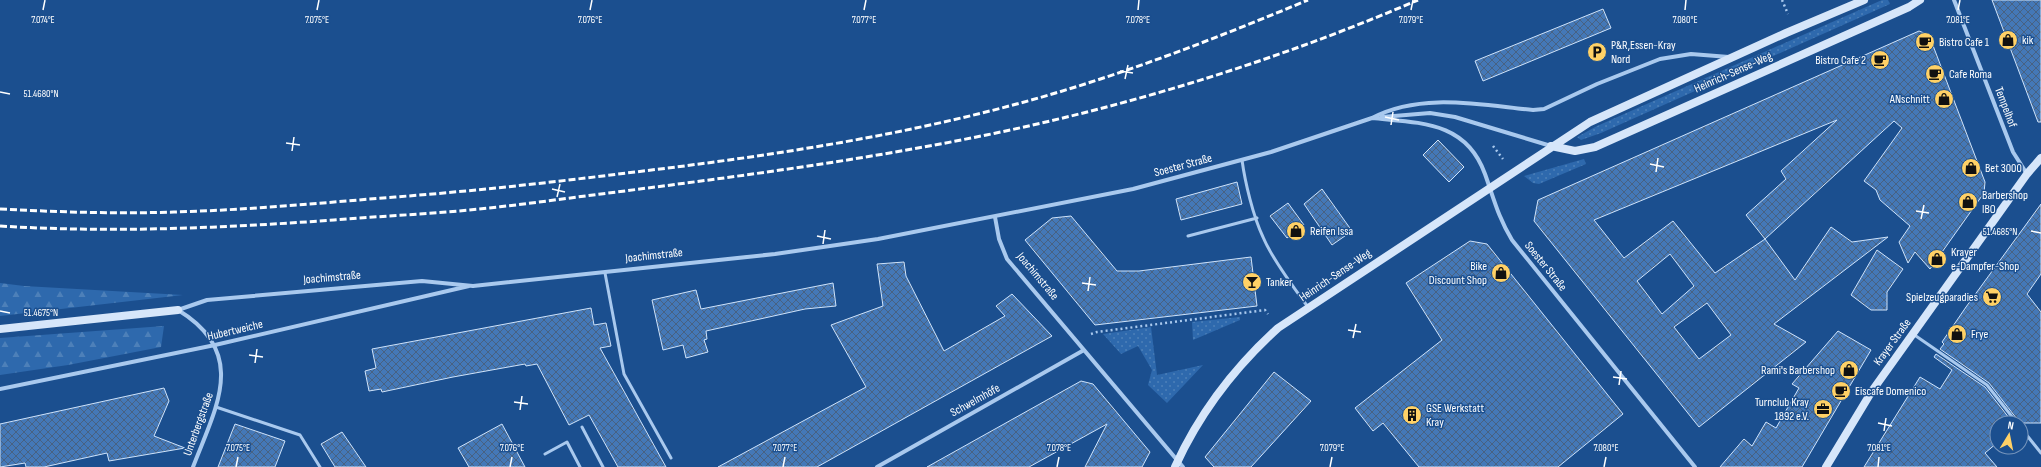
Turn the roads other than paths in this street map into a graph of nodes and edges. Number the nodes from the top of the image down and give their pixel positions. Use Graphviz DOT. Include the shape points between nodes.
graph roads {
  1 [pos="1864,0"];
  2 [pos="1920,0"];
  3 [pos="1954,0"];
  4 [pos="1734,57"];
  5 [pos="1521,109"];
  6 [pos="1372,118"];
  7 [pos="1551,146"];
  8 [pos="1242,160"];
  9 [pos="2040,160"];
  10 [pos="2027,174"];
  11 [pos="1490,188"];
  12 [pos="995,217"];
  13 [pos="1256,218"];
  14 [pos="1188,236"];
  15 [pos="605,273"];
  16 [pos="473,286"];
  17 [pos="1309,308"];
  18 [pos="178,310"];
  19 [pos="0,328"];
  20 [pos="1913,334"];
  21 [pos="215,345"];
  22 [pos="1084,350"];
  23 [pos="0,389"];
  24 [pos="216,408"];
  25 [pos="2011,415"];
  26 [pos="582,427"];
  27 [pos="2029,438"];
  28 [pos="2041,453"];
  29 [pos="545,454"];
  30 [pos="672,458"];
  31 [pos="1179,465"];
  32 [pos="193,467"];
  33 [pos="320,467"];
  34 [pos="580,467"];
  35 [pos="603,467"];
  36 [pos="877,467"];
  37 [pos="1695,467"];
  38 [pos="1826,467"];
  1 -- 4 [label="main road, Heinrich-Sense-Weg"];
  2 -- 7 [label="main road, Heinrich-Sense-Weg" via="1594,147 1575,151"];
  3 -- 10 [label="street, Tempelhof" via="2013,152"];
  4 -- 5 [label="street, Heinrich-Sense-Weg" via="1691,54 1660,59 1598,84 1544,110"];
  4 -- 7 [label="main road, Heinrich-Sense-Weg" via="1590,122"];
  5 -- 6 [label="street, Soester Straße" via="1449,102 1413,104 1386,110"];
  6 -- 7 [label="street, Soester Straße" via="1430,113 1455,116"];
  6 -- 8 [label="street, Soester Straße"];
  6 -- 11 [label="street, Soester Straße" via="1431,125 1453,133 1476,157"];
  7 -- 11 [label="main road, Heinrich-Sense-Weg"];
  8 -- 12 [label="street, Soester Straße" via="1133,189"];
  8 -- 13 [label="lane"];
  9 -- 10 [label="main road, Krayer Straße"];
  10 -- 20 [label="main road, Krayer Straße"];
  11 -- 17 [label="main road, Heinrich-Sense-Weg"];
  11 -- 37 [label="street, Soester Straße" via="1500,220 1512,240"];
  12 -- 15 [label="street, Joachimstraße" via="878,240"];
  12 -- 22 [label="street, Joachimstraße" via="999,239 1007,259"];
  13 -- 14 [label="lane"];
  13 -- 17 [label="lane" via="1263,238"];
  15 -- 16 [label="street, Joachimstraße"];
  15 -- 30 [label="lane" via="624,374"];
  16 -- 18 [label="street, Joachimstraße" via="422,281 207,300"];
  16 -- 21 [label="street, Hubertweiche"];
  17 -- 31 [label="main road, Heinrich-Sense-Weg" via="1278,328 1250,354 1200,419"];
  18 -- 19 [label="main road, Joachimstraße"];
  18 -- 21 [label="street, Unterbergstraße" via="191,318"];
  20 -- 25 [label="lane" via="1987,385"];
  20 -- 38 [label="main road, Krayer Straße" via="1872,391"];
  21 -- 23 [label="street, Hubertweiche"];
  21 -- 24 [label="street, Unterbergstraße" via="222,378 220,399"];
  22 -- 31 [label="street, Joachimstraße"];
  22 -- 36 [label="street, Schwelmhöfe"];
  24 -- 32 [label="street, Unterbergstraße"];
  24 -- 33 [label="lane" via="300,436"];
  26 -- 35 [label="lane"];
  27 -- 28 [label="lane"];
  29 -- 34 [label="lane" via="567,442"];
}
